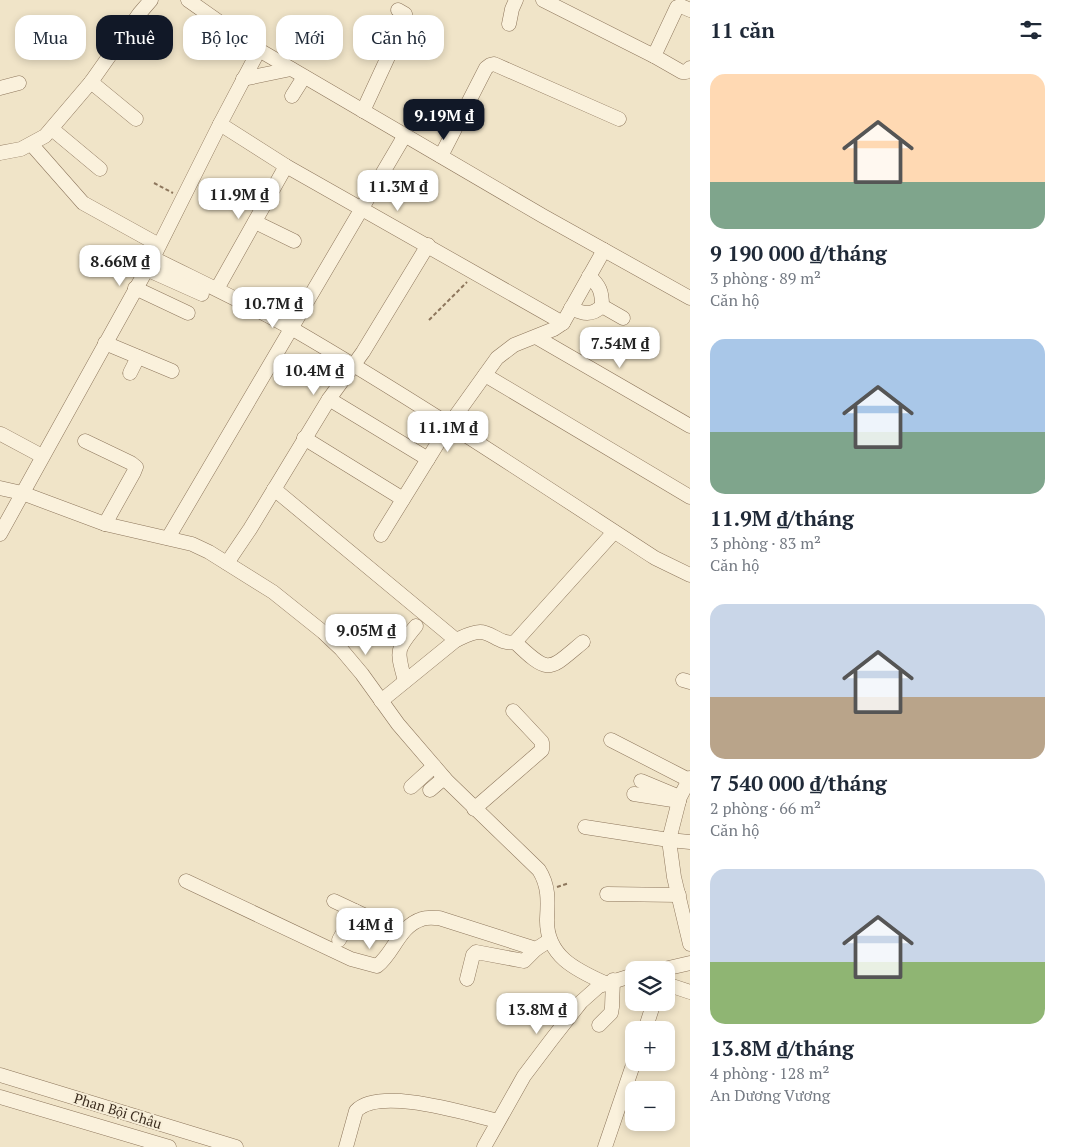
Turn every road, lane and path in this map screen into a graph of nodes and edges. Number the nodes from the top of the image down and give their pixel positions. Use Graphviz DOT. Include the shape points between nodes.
graph roads {
  1 [pos="151,0"];
  2 [pos="188,0"];
  3 [pos="516,0"];
  4 [pos="543,0"];
  5 [pos="681,5"];
  6 [pos="398,10"];
  7 [pos="209,15"];
  8 [pos="509,24"];
  9 [pos="266,54"];
  10 [pos="654,56"];
  11 [pos="253,60"];
  12 [pos="690,68"];
  13 [pos="291,69"];
  14 [pos="304,77"];
  15 [pos="243,79"];
  16 [pos="91,82"];
  17 [pos="19,84"];
  18 [pos="0,88"];
  19 [pos="292,96"];
  20 [pos="363,111"];
  21 [pos="136,119"];
  22 [pos="619,119"];
  23 [pos="220,124"];
  24 [pos="52,129"];
  25 [pos="405,135"];
  26 [pos="32,144"];
  27 [pos="0,153"];
  28 [pos="441,156"];
  29 [pos="286,166"];
  30 [pos="100,169"];
  31 [pos="154,183"];
  32 [pos="182,198"];
  33 [pos="363,208"];
  34 [pos="255,222"];
  35 [pos="294,241"];
  36 [pos="158,245"];
  37 [pos="428,245"];
  38 [pos="604,250"];
  39 [pos="149,264"];
  40 [pos="476,273"];
  41 [pos="589,276"];
  42 [pos="135,288"];
  43 [pos="217,289"];
  44 [pos="688,292"];
  45 [pos="202,294"];
  46 [pos="602,306"];
  47 [pos="571,308"];
  48 [pos="188,313"];
  49 [pos="623,318"];
  50 [pos="429,320"];
  51 [pos="563,323"];
  52 [pos="290,328"];
  53 [pos="536,337"];
  54 [pos="105,343"];
  55 [pos="138,357"];
  56 [pos="353,366"];
  57 [pos="172,371"];
  58 [pos="130,373"];
  59 [pos="485,375"];
  60 [pos="329,399"];
  61 [pos="449,425"];
  62 [pos="690,426"];
  63 [pos="1,434"];
  64 [pos="304,438"];
  65 [pos="85,441"];
  66 [pos="42,456"];
  67 [pos="428,459"];
  68 [pos="0,488"];
  69 [pos="274,489"];
  70 [pos="22,493"];
  71 [pos="690,497"];
  72 [pos="403,499"];
  73 [pos="105,524"];
  74 [pos="614,532"];
  75 [pos="0,534"];
  76 [pos="381,535"];
  77 [pos="168,538"];
  78 [pos="227,563"];
  79 [pos="690,575"];
  80 [pos="416,626"];
  81 [pos="456,640"];
  82 [pos="515,642"];
  83 [pos="583,642"];
  84 [pos="405,681"];
  85 [pos="381,701"];
  86 [pos="513,711"];
  87 [pos="611,740"];
  88 [pos="434,766"];
  89 [pos="444,778"];
  90 [pos="642,781"];
  91 [pos="689,781"];
  92 [pos="411,787"];
  93 [pos="430,790"];
  94 [pos="634,794"];
  95 [pos="682,802"];
  96 [pos="474,808"];
  97 [pos="585,827"];
  98 [pos="669,840"];
  99 [pos="690,842"];
  100 [pos="186,881"];
  101 [pos="607,894"];
  102 [pos="679,895"];
  103 [pos="334,901"];
  104 [pos="355,911"];
  105 [pos="402,933"];
  106 [pos="339,940"];
  107 [pos="550,940"];
  108 [pos="690,944"];
  109 [pos="536,949"];
  110 [pos="690,964"];
  111 [pos="675,967"];
  112 [pos="625,978"];
  113 [pos="467,979"];
  114 [pos="609,982"];
  115 [pos="675,987"];
  116 [pos="690,992"];
  117 [pos="599,1025"];
  118 [pos="631,1071"];
  119 [pos="0,1076"];
  120 [pos="0,1097"];
  121 [pos="498,1121"];
  122 [pos="170,1147"];
  123 [pos="236,1147"];
  124 [pos="346,1147"];
  125 [pos="484,1147"];
  126 [pos="605,1147"];
  1 -- 16 [label="street"];
  2 -- 7 [label="street"];
  3 -- 8 [label="street"];
  4 -- 10 [label="street"];
  5 -- 10 [label="street"];
  6 -- 20 [label="street" via="406,18"];
  9 -- 13 [label="street"];
  10 -- 12 [label="street" via="682,72"];
  11 -- 15 [label="street"];
  13 -- 14 [label="street"];
  13 -- 15 [label="street"];
  14 -- 19 [label="street"];
  14 -- 20 [label="street"];
  15 -- 23 [label="street"];
  16 -- 21 [label="street"];
  16 -- 24 [label="street"];
  17 -- 18 [label="street"];
  20 -- 25 [label="street"];
  22 -- 28 [label="street" via="490,64"];
  23 -- 29 [label="street"];
  23 -- 32 [label="street"];
  24 -- 26 [label="street"];
  24 -- 30 [label="street"];
  25 -- 28 [label="street"];
  25 -- 33 [label="street"];
  26 -- 27 [label="street"];
  26 -- 36 [label="street" via="83,203"];
  28 -- 38 [label="street"];
  29 -- 33 [label="street"];
  29 -- 34 [label="street"];
  31 -- 32 [label="path"];
  32 -- 36 [label="street"];
  33 -- 37 [label="street"];
  33 -- 52 [label="street"];
  34 -- 35 [label="street"];
  34 -- 43 [label="street"];
  36 -- 39 [label="street"];
  37 -- 40 [label="street"];
  37 -- 56 [label="street"];
  38 -- 41 [label="street"];
  38 -- 44 [label="street"];
  39 -- 42 [label="street"];
  39 -- 43 [label="street"];
  39 -- 45 [label="street"];
  40 -- 50 [label="path"];
  40 -- 51 [label="street"];
  41 -- 46 [label="street" via="602,292"];
  41 -- 47 [label="street"];
  42 -- 48 [label="street"];
  42 -- 54 [label="street"];
  43 -- 52 [label="street"];
  46 -- 47 [label="street" via="588,314"];
  46 -- 49 [label="street"];
  47 -- 51 [label="street"];
  51 -- 53 [label="street"];
  52 -- 56 [label="street"];
  52 -- 77 [label="street"];
  53 -- 59 [label="street" via="514,346 497,358"];
  53 -- 62 [label="street"];
  54 -- 55 [label="street"];
  54 -- 66 [label="street"];
  55 -- 57 [label="street"];
  55 -- 58 [label="street"];
  56 -- 60 [label="street"];
  56 -- 61 [label="street"];
  59 -- 61 [label="street"];
  59 -- 71 [label="street"];
  60 -- 64 [label="street"];
  60 -- 67 [label="street"];
  61 -- 67 [label="street"];
  61 -- 74 [label="street"];
  63 -- 66 [label="street"];
  64 -- 69 [label="street"];
  64 -- 72 [label="street"];
  65 -- 73 [label="street" via="136,467"];
  66 -- 70 [label="street"];
  67 -- 72 [label="street"];
  68 -- 70 [label="street"];
  69 -- 78 [label="street"];
  69 -- 81 [label="street"];
  70 -- 73 [label="street"];
  70 -- 75 [label="street"];
  72 -- 76 [label="street"];
  73 -- 77 [label="street"];
  74 -- 79 [label="street"];
  74 -- 82 [label="street"];
  77 -- 78 [label="street" via="192,544"];
  78 -- 85 [label="street" via="273,592 323,632 341,649"];
  80 -- 84 [label="street" via="398,650"];
  81 -- 82 [label="street" via="484,632 502,642"];
  81 -- 84 [label="street"];
  82 -- 83 [label="street" via="545,666 553,666"];
  84 -- 85 [label="street"];
  85 -- 88 [label="street"];
  86 -- 96 [label="street" via="542,742 542,750"];
  87 -- 91 [label="street"];
  88 -- 89 [label="street"];
  88 -- 92 [label="street"];
  89 -- 93 [label="street"];
  89 -- 96 [label="street"];
  90 -- 95 [label="street"];
  91 -- 95 [label="street"];
  94 -- 95 [label="street"];
  95 -- 98 [label="street"];
  96 -- 107 [label="street" via="542,874 549,904"];
  97 -- 98 [label="street"];
  98 -- 99 [label="street"];
  98 -- 102 [label="street"];
  100 -- 105 [label="street" via="366,964 377,966 383,961"];
  101 -- 102 [label="street"];
  102 -- 108 [label="street"];
  103 -- 104 [label="street"];
  104 -- 105 [label="street"];
  104 -- 106 [label="street"];
  105 -- 109 [label="street" via="422,919 439,918"];
  107 -- 109 [label="street"];
  107 -- 114 [label="street" via="552,946 579,971"];
  109 -- 113 [label="street" via="524,961 476,952"];
  110 -- 111 [label="street"];
  112 -- 114 [label="street"];
  114 -- 117 [label="street" via="611,1013"];
  114 -- 121 [label="street" via="592,991 552,1038 524,1076"];
  115 -- 116 [label="street"];
  118 -- 126 [label="street"];
  119 -- 123 [label="street, Phan Bội Châu"];
  120 -- 122 [label="street, Phan Bội Châu"];
  121 -- 124 [label="street" via="419,1102 381,1101 356,1110"];
  121 -- 125 [label="street"];
}
